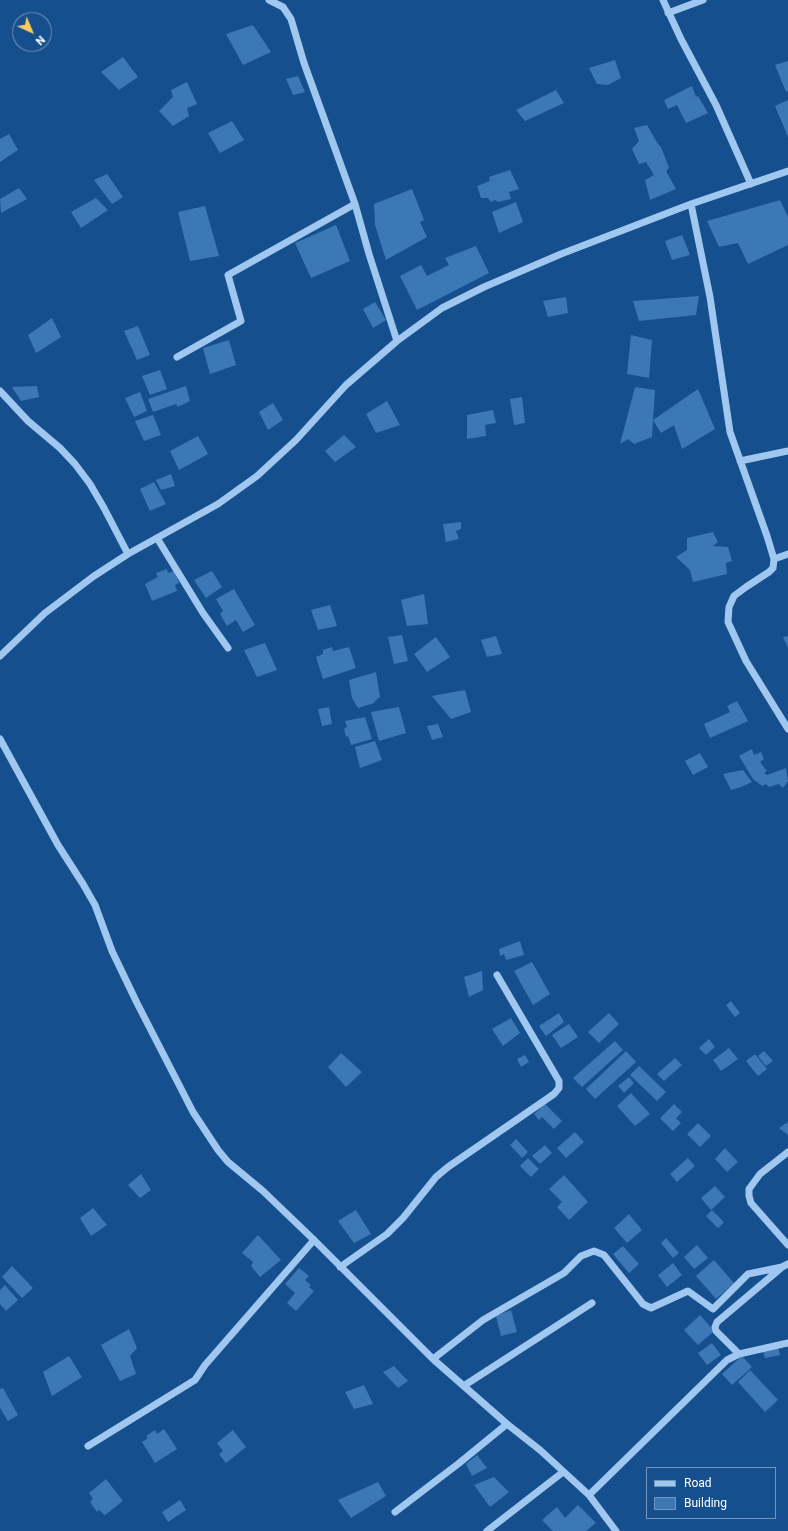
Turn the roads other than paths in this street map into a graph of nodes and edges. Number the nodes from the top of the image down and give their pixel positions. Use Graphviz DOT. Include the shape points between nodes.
graph roads {
  1 [pos="269,0"];
  2 [pos="662,0"];
  3 [pos="703,0"];
  4 [pos="283,3"];
  5 [pos="668,13"];
  6 [pos="788,171"];
  7 [pos="751,184"];
  8 [pos="355,204"];
  9 [pos="691,204"];
  10 [pos="397,341"];
  11 [pos="177,357"];
  12 [pos="0,391"];
  13 [pos="788,451"];
  14 [pos="740,461"];
  15 [pos="156,538"];
  16 [pos="128,554"];
  17 [pos="788,554"];
  18 [pos="774,559"];
  19 [pos="228,648"];
  20 [pos="0,656"];
  21 [pos="788,729"];
  22 [pos="0,738"];
  23 [pos="497,975"];
  24 [pos="788,1152"];
  25 [pos="314,1240"];
  26 [pos="788,1245"];
  27 [pos="785,1266"];
  28 [pos="340,1267"];
  29 [pos="592,1303"];
  30 [pos="788,1343"];
  31 [pos="739,1354"];
  32 [pos="433,1359"];
  33 [pos="465,1385"];
  34 [pos="507,1424"];
  35 [pos="88,1446"];
  36 [pos="563,1472"];
  37 [pos="589,1495"];
  38 [pos="395,1512"];
  39 [pos="487,1531"];
  40 [pos="616,1531"];
  1 -- 4 [label="street"];
  2 -- 5 [label="street"];
  3 -- 5 [label="street"];
  4 -- 8 [label="street" via="291,19 304,63"];
  5 -- 7 [label="street" via="716,105"];
  6 -- 7 [label="street"];
  7 -- 9 [label="street"];
  8 -- 10 [label="street"];
  8 -- 11 [label="street" via="228,275 241,320"];
  9 -- 10 [label="street" via="484,287 442,308"];
  9 -- 14 [label="street" via="710,297 730,432"];
  10 -- 15 [label="street" via="346,385 296,440 257,476 218,504"];
  12 -- 16 [label="street" via="75,464 90,484"];
  13 -- 14 [label="street"];
  14 -- 18 [label="street"];
  15 -- 16 [label="street"];
  15 -- 19 [label="street"];
  16 -- 20 [label="street" via="46,613"];
  17 -- 18 [label="street"];
  18 -- 21 [label="street" via="773,568 769,572 734,596 729,607 728,622 746,661"];
  22 -- 25 [label="street" via="58,845 95,905 121,970 205,1132 228,1162 263,1191"];
  23 -- 28 [label="street" via="559,1081 559,1088 448,1167 387,1234"];
  24 -- 26 [label="street" via="760,1174 750,1189 749,1196 751,1203"];
  25 -- 28 [label="street"];
  25 -- 35 [label="street" via="205,1365 195,1380"];
  27 -- 31 [label="street" via="717,1322 716,1331"];
  27 -- 32 [label="street" via="748,1274 713,1309 688,1291 651,1308 643,1304 604,1255 594,1251 581,1256 564,1274 483,1320"];
  28 -- 32 [label="street"];
  29 -- 33 [label="street"];
  30 -- 31 [label="street"];
  31 -- 37 [label="street" via="713,1372"];
  32 -- 33 [label="street"];
  33 -- 34 [label="street"];
  34 -- 36 [label="street"];
  34 -- 38 [label="street"];
  36 -- 37 [label="street"];
  36 -- 39 [label="street"];
  37 -- 40 [label="street"];
}
